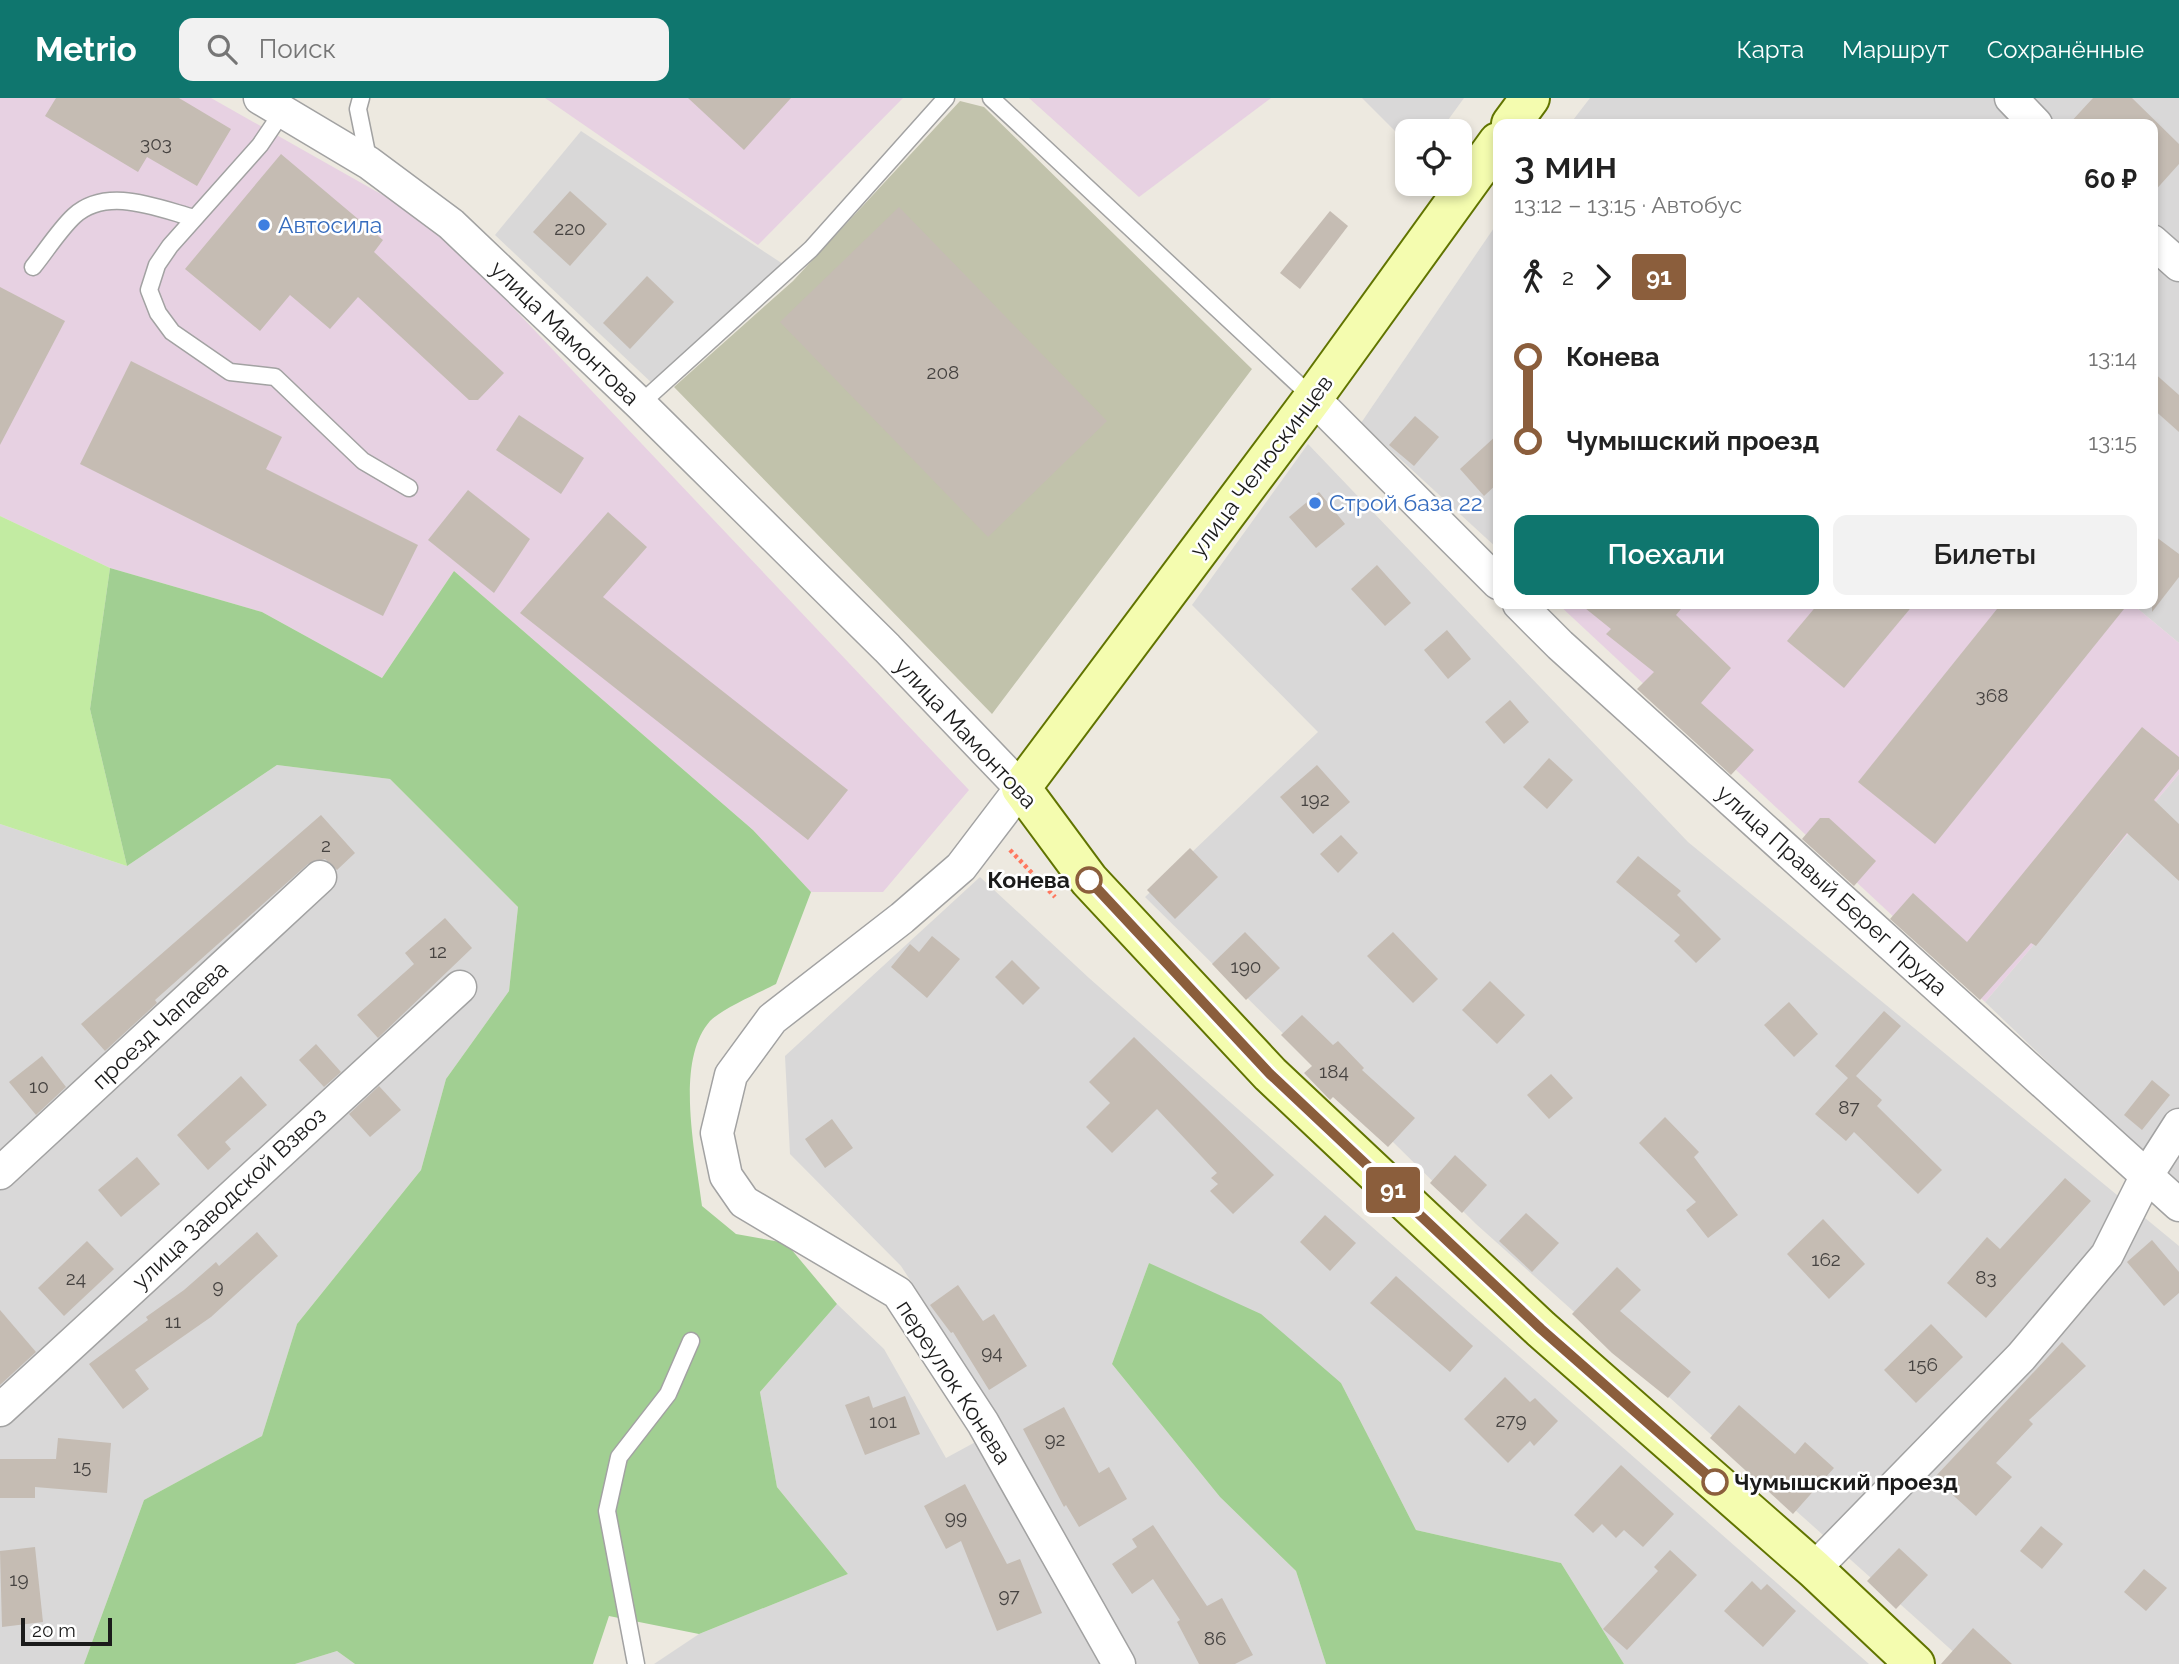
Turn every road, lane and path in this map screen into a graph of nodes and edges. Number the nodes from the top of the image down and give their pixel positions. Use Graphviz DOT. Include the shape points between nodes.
graph roads {
  1 [pos="361,98"];
  2 [pos="946,98"];
  3 [pos="991,98"];
  4 [pos="1530,98"];
  5 [pos="2011,98"];
  6 [pos="271,105"];
  7 [pos="1515,119"];
  8 [pos="2031,119"];
  9 [pos="1493,149"];
  10 [pos="369,163"];
  11 [pos="194,218"];
  12 [pos="2158,246"];
  13 [pos="2179,265"];
  14 [pos="33,267"];
  15 [pos="1313,398"];
  16 [pos="640,404"];
  17 [pos="409,488"];
  18 [pos="1493,578"];
  19 [pos="1524,609"];
  20 [pos="1021,788"];
  21 [pos="320,877"];
  22 [pos="460,987"];
  23 [pos="2179,1125"];
  24 [pos="0,1173"];
  25 [pos="2147,1175"];
  26 [pos="2179,1205"];
  27 [pos="691,1341"];
  28 [pos="0,1410"];
  29 [pos="1814,1569"];
  30 [pos="636,1664"];
  31 [pos="1119,1664"];
  32 [pos="1915,1664"];
  1 -- 10 [label="lane" via="358,109"];
  2 -- 16 [label="lane" via="811,249"];
  3 -- 15 [label="lane"];
  4 -- 7 [label="main road"];
  5 -- 8 [label="street"];
  6 -- 10 [label="street, улица Мамонтова"];
  6 -- 11 [label="lane" via="260,145"];
  9 -- 15 [label="main road, улица Челюскинцев"];
  10 -- 16 [label="street, улица Мамонтова" via="451,224"];
  11 -- 14 [label="lane" via="102,200 75,215"];
  11 -- 17 [label="lane" via="157,265 149,290 158,313 173,332 230,372 275,377 363,461"];
  12 -- 13 [label="street"];
  15 -- 18 [label="street"];
  15 -- 20 [label="main road, улица Челюскинцев"];
  16 -- 20 [label="street, улица Мамонтова"];
  19 -- 25 [label="street, улица Правый Берег Пруда"];
  20 -- 29 [label="main road, улица Мамонтова" via="1089,880 1270,1074 1541,1329"];
  20 -- 31 [label="street, переулок Конева" via="961,867 772,1019 731,1076 717,1133 726,1176 744,1202 898,1293 983,1423"];
  21 -- 24 [label="street, проезд Чапаева"];
  22 -- 28 [label="street, улица Заводской Взвоз"];
  23 -- 25 [label="street"];
  25 -- 26 [label="street, улица Правый Берег Пруда"];
  25 -- 29 [label="street" via="2106,1255 2021,1357"];
  27 -- 30 [label="lane" via="668,1394 619,1457 607,1511"];
  29 -- 32 [label="main road, улица Мамонтова"];
}
